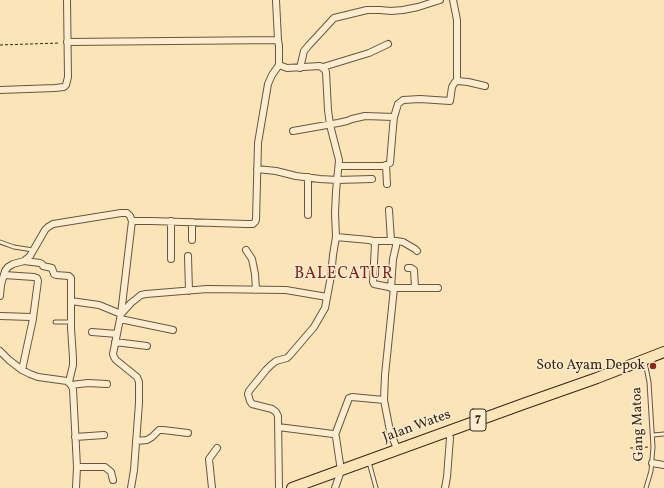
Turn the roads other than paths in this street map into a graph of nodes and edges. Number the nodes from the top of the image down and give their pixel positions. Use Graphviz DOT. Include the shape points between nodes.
graph roads {
  1 [pos="67,0"];
  2 [pos="276,0"];
  3 [pos="440,0"];
  4 [pos="452,0"];
  5 [pos="278,40"];
  6 [pos="67,42"];
  7 [pos="388,44"];
  8 [pos="279,65"];
  9 [pos="323,67"];
  10 [pos="300,68"];
  11 [pos="457,80"];
  12 [pos="485,86"];
  13 [pos="0,90"];
  14 [pos="394,117"];
  15 [pos="330,125"];
  16 [pos="293,130"];
  17 [pos="386,165"];
  18 [pos="339,166"];
  19 [pos="257,169"];
  20 [pos="308,177"];
  21 [pos="372,179"];
  22 [pos="337,180"];
  23 [pos="387,184"];
  24 [pos="389,210"];
  25 [pos="308,215"];
  26 [pos="132,221"];
  27 [pos="171,222"];
  28 [pos="192,222"];
  29 [pos="336,237"];
  30 [pos="192,240"];
  31 [pos="373,241"];
  32 [pos="394,241"];
  33 [pos="0,242"];
  34 [pos="33,250"];
  35 [pos="246,250"];
  36 [pos="417,251"];
  37 [pos="188,256"];
  38 [pos="171,258"];
  39 [pos="24,261"];
  40 [pos="408,268"];
  41 [pos="3,271"];
  42 [pos="393,288"];
  43 [pos="415,288"];
  44 [pos="438,288"];
  45 [pos="256,290"];
  46 [pos="189,291"];
  47 [pos="0,296"];
  48 [pos="327,297"];
  49 [pos="71,301"];
  50 [pos="0,316"];
  51 [pos="120,317"];
  52 [pos="33,318"];
  53 [pos="55,322"];
  54 [pos="71,322"];
  55 [pos="173,330"];
  56 [pos="92,332"];
  57 [pos="117,334"];
  58 [pos="115,342"];
  59 [pos="147,346"];
  60 [pos="0,351"];
  61 [pos="664,352"];
  62 [pos="644,359"];
  63 [pos="22,370"];
  64 [pos="70,384"];
  65 [pos="107,384"];
  66 [pos="384,400"];
  67 [pos="278,427"];
  68 [pos="448,431"];
  69 [pos="188,433"];
  70 [pos="664,434"];
  71 [pos="104,435"];
  72 [pos="335,435"];
  73 [pos="653,435"];
  74 [pos="75,437"];
  75 [pos="136,441"];
  76 [pos="217,448"];
  77 [pos="397,449"];
  78 [pos="368,460"];
  79 [pos="652,463"];
  80 [pos="664,465"];
  81 [pos="77,467"];
  82 [pos="341,471"];
  83 [pos="113,480"];
  84 [pos="646,487"];
  85 [pos="76,488"];
  86 [pos="131,488"];
  87 [pos="212,488"];
  88 [pos="279,488"];
  89 [pos="292,488"];
  90 [pos="335,488"];
  91 [pos="376,488"];
  92 [pos="445,488"];
  1 -- 6 [label="street"];
  2 -- 5 [label="street"];
  3 -- 10 [label="street" via="418,8 367,10 334,18 304,51"];
  4 -- 11 [label="street" via="457,20"];
  5 -- 6 [label="street"];
  5 -- 8 [label="street"];
  6 -- 13 [label="street" via="68,77 64,87"];
  7 -- 9 [label="street" via="369,53"];
  8 -- 10 [label="street"];
  8 -- 19 [label="street" via="268,84 258,142"];
  9 -- 10 [label="street"];
  9 -- 15 [label="street" via="326,72"];
  11 -- 12 [label="street"];
  11 -- 14 [label="street" via="453,84 450,101 403,100 398,104"];
  14 -- 15 [label="street" via="365,116"];
  14 -- 17 [label="street" via="391,159"];
  15 -- 16 [label="street"];
  15 -- 18 [label="street"];
  17 -- 18 [label="street"];
  17 -- 23 [label="street"];
  18 -- 22 [label="street"];
  19 -- 20 [label="street"];
  19 -- 28 [label="street" via="256,220 253,224"];
  20 -- 22 [label="street"];
  20 -- 25 [label="street"];
  21 -- 22 [label="street"];
  22 -- 29 [label="street"];
  24 -- 32 [label="street"];
  26 -- 27 [label="street"];
  26 -- 34 [label="street" via="127,213 121,213 53,224 45,230"];
  26 -- 51 [label="street"];
  27 -- 28 [label="street"];
  27 -- 38 [label="street"];
  28 -- 30 [label="street"];
  29 -- 31 [label="street"];
  29 -- 48 [label="street"];
  31 -- 32 [label="street"];
  31 -- 42 [label="street" via="373,282 376,285"];
  32 -- 36 [label="street" via="403,242"];
  32 -- 42 [label="street" via="396,246 392,259"];
  33 -- 34 [label="lane"];
  34 -- 39 [label="street"];
  35 -- 45 [label="street" via="252,259"];
  37 -- 46 [label="street"];
  39 -- 41 [label="street" via="13,264"];
  39 -- 49 [label="street" via="40,263 52,268 56,275 69,276"];
  40 -- 43 [label="street" via="414,270"];
  41 -- 47 [label="street"];
  41 -- 52 [label="street" via="37,278"];
  42 -- 43 [label="street"];
  42 -- 66 [label="street"];
  43 -- 44 [label="street"];
  45 -- 46 [label="street"];
  45 -- 48 [label="street" via="286,290"];
  46 -- 51 [label="street" via="141,295"];
  48 -- 67 [label="street" via="314,327 287,358 271,365 249,391 248,398 252,404 276,412"];
  49 -- 51 [label="street" via="99,306"];
  49 -- 54 [label="street"];
  50 -- 52 [label="street"];
  51 -- 55 [label="street"];
  51 -- 57 [label="street"];
  52 -- 63 [label="street"];
  53 -- 54 [label="lane"];
  54 -- 64 [label="street" via="73,365"];
  56 -- 57 [label="street"];
  57 -- 58 [label="street"];
  58 -- 59 [label="street"];
  58 -- 75 [label="street" via="114,357 137,377 139,382"];
  60 -- 63 [label="street"];
  61 -- 62 [label="highway, Jalan Wates / 7"];
  62 -- 68 [label="highway, Jalan Wates / 7"];
  62 -- 73 [label="lane, Gang Matoa" via="649,382"];
  63 -- 64 [label="street" via="38,376 64,380"];
  64 -- 65 [label="street"];
  64 -- 74 [label="street" via="73,389"];
  66 -- 72 [label="street" via="349,398"];
  66 -- 77 [label="street" via="390,431"];
  67 -- 72 [label="street"];
  67 -- 88 [label="street"];
  68 -- 77 [label="highway, Jalan Wates / 7"];
  68 -- 92 [label="street" via="450,438"];
  69 -- 75 [label="street" via="159,430 148,440"];
  70 -- 73 [label="lane"];
  71 -- 74 [label="street"];
  72 -- 82 [label="street"];
  73 -- 79 [label="lane, Gang Matoa"];
  74 -- 81 [label="street"];
  75 -- 86 [label="street"];
  76 -- 87 [label="street" via="209,459"];
  77 -- 78 [label="highway, Jalan Wates / 7"];
  78 -- 82 [label="highway, Jalan Wates / 7"];
  78 -- 91 [label="lane"];
  79 -- 80 [label="street"];
  79 -- 84 [label="lane, Gang Matoa"];
  81 -- 83 [label="street" via="105,466 111,472"];
  81 -- 85 [label="street"];
  82 -- 89 [label="highway, Jalan Wates / 7"];
  82 -- 90 [label="street"];
}
